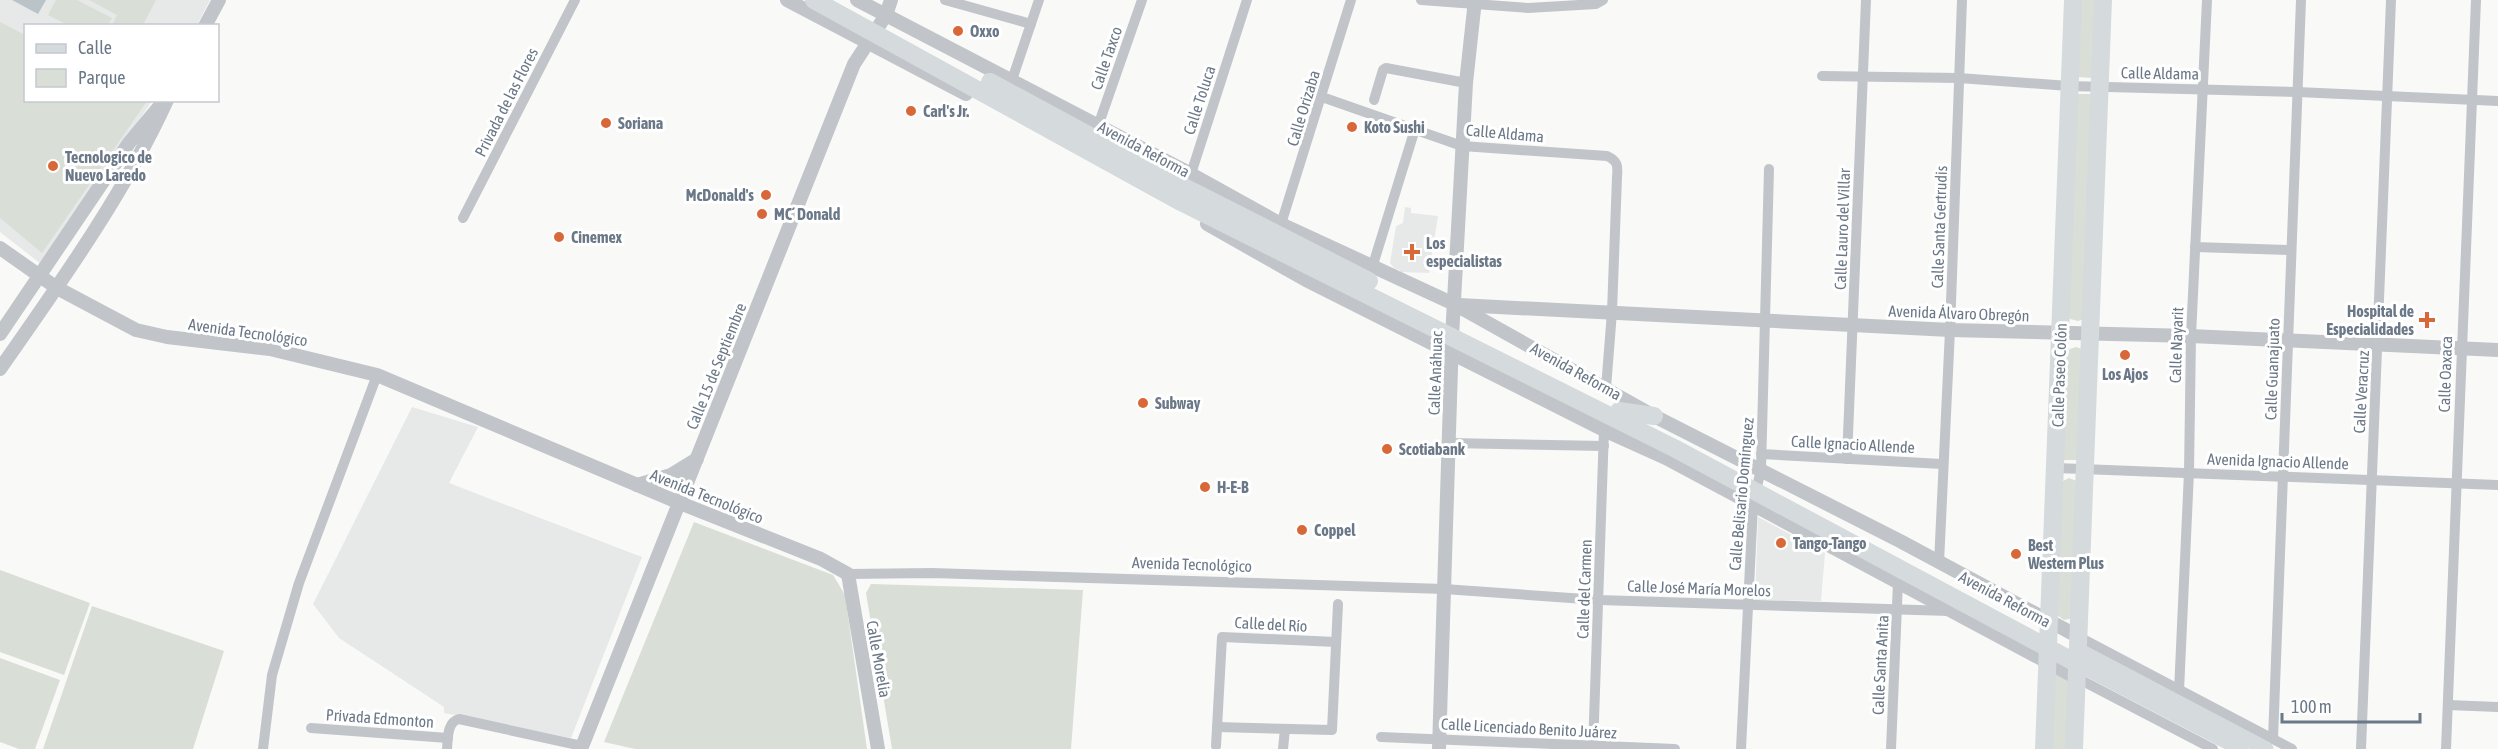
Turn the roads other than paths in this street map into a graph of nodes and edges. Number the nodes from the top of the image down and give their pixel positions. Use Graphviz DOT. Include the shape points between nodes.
graph roads {
  1 [pos="219,0"];
  2 [pos="576,0"];
  3 [pos="787,0"];
  4 [pos="814,0"];
  5 [pos="837,0"];
  6 [pos="857,0"];
  7 [pos="891,0"];
  8 [pos="945,0"];
  9 [pos="1039,0"];
  10 [pos="1142,0"];
  11 [pos="1247,0"];
  12 [pos="1352,0"];
  13 [pos="1421,0"];
  14 [pos="1602,0"];
  15 [pos="1866,0"];
  16 [pos="1962,0"];
  17 [pos="2073,0"];
  18 [pos="2103,0"];
  19 [pos="2207,0"];
  20 [pos="2301,0"];
  21 [pos="2391,0"];
  22 [pos="2476,0"];
  23 [pos="1475,1"];
  24 [pos="207,24"];
  25 [pos="1031,24"];
  26 [pos="877,28"];
  27 [pos="1822,76"];
  28 [pos="1862,77"];
  29 [pos="1959,78"];
  30 [pos="1012,80"];
  31 [pos="1466,83"];
  32 [pos="2069,86"];
  33 [pos="2098,87"];
  34 [pos="2203,89"];
  35 [pos="2297,92"];
  36 [pos="2387,96"];
  37 [pos="1322,97"];
  38 [pos="1374,100"];
  39 [pos="2472,100"];
  40 [pos="2498,101"];
  41 [pos="163,102"];
  42 [pos="164,102"];
  43 [pos="1098,126"];
  44 [pos="1415,129"];
  45 [pos="1462,146"];
  46 [pos="1769,169"];
  47 [pos="1184,193"];
  48 [pos="463,218"];
  49 [pos="1281,224"];
  50 [pos="2195,247"];
  51 [pos="0,248"];
  52 [pos="1302,248"];
  53 [pos="2291,250"];
  54 [pos="1372,268"];
  55 [pos="41,276"];
  56 [pos="57,288"];
  57 [pos="1454,304"];
  58 [pos="1612,312"];
  59 [pos="1766,320"];
  60 [pos="1854,325"];
  61 [pos="1950,330"];
  62 [pos="0,333"];
  63 [pos="2061,333"];
  64 [pos="2091,334"];
  65 [pos="2191,336"];
  66 [pos="1453,338"];
  67 [pos="2288,341"];
  68 [pos="2378,345"];
  69 [pos="2462,348"];
  70 [pos="2498,350"];
  71 [pos="2,361"];
  72 [pos="377,375"];
  73 [pos="1606,388"];
  74 [pos="1654,416"];
  75 [pos="1620,417"];
  76 [pos="1604,430"];
  77 [pos="1449,443"];
  78 [pos="1604,446"];
  79 [pos="1761,454"];
  80 [pos="1666,458"];
  81 [pos="697,459"];
  82 [pos="1847,459"];
  83 [pos="1942,464"];
  84 [pos="2056,468"];
  85 [pos="2086,469"];
  86 [pos="2189,472"];
  87 [pos="2283,476"];
  88 [pos="2372,480"];
  89 [pos="2456,483"];
  90 [pos="637,485"];
  91 [pos="2498,485"];
  92 [pos="1757,487"];
  93 [pos="680,503"];
  94 [pos="1939,563"];
  95 [pos="848,574"];
  96 [pos="1898,582"];
  97 [pos="1444,589"];
  98 [pos="1599,600"];
  99 [pos="1338,604"];
  100 [pos="1747,606"];
  101 [pos="1898,609"];
  102 [pos="1952,611"];
  103 [pos="1336,642"];
  104 [pos="2049,643"];
  105 [pos="2078,657"];
  106 [pos="2179,691"];
  107 [pos="2448,705"];
  108 [pos="2498,707"];
  109 [pos="1216,727"];
  110 [pos="311,728"];
  111 [pos="1285,729"];
  112 [pos="1381,737"];
  113 [pos="447,743"];
  114 [pos="1440,744"];
  115 [pos="2269,744"];
  116 [pos="1216,746"];
  117 [pos="582,748"];
  118 [pos="1593,748"];
  119 [pos="263,749"];
  120 [pos="878,749"];
  121 [pos="1283,749"];
  122 [pos="1675,749"];
  123 [pos="1742,749"];
  124 [pos="1891,749"];
  125 [pos="2044,749"];
  126 [pos="2074,749"];
  127 [pos="2214,749"];
  128 [pos="2241,749"];
  129 [pos="2292,749"];
  130 [pos="2361,749"];
  131 [pos="2446,749"];
  1 -- 24 [label="street"];
  2 -- 48 [label="street, Privada de las Flores"];
  3 -- 26 [label="street, Avenida Reforma"];
  4 -- 26 [label="main road, Avenida Reforma"];
  5 -- 26 [label="main road, Avenida Reforma"];
  6 -- 26 [label="street, Avenida Reforma"];
  7 -- 26 [label="street, Calle 15 de Septiembre"];
  8 -- 25 [label="street"];
  9 -- 25 [label="street"];
  10 -- 43 [label="street, Calle Taxco"];
  11 -- 47 [label="street, Calle Toluca"];
  12 -- 37 [label="street, Calle Orizaba"];
  13 -- 23 [label="street"];
  14 -- 23 [label="street" via="1596,4 1528,8"];
  15 -- 28 [label="street, Calle Lauro del Villar"];
  16 -- 29 [label="street, Calle Santa Gertrudis"];
  17 -- 32 [label="main road, Calle Paseo Colón"];
  18 -- 33 [label="main road, Calle Paseo Colón"];
  19 -- 34 [label="street, Calle Nayarit"];
  20 -- 35 [label="street, Calle Guanajuato"];
  21 -- 36 [label="street, Calle Veracruz"];
  22 -- 39 [label="street, Calle Oaxaca"];
  23 -- 31 [label="street, Calle Anáhuac"];
  25 -- 30 [label="street"];
  26 -- 30 [label="street, Avenida Reforma"];
  26 -- 47 [label="main road, Avenida Reforma"];
  26 -- 81 [label="street, Calle 15 de Septiembre" via="854,64"];
  27 -- 28 [label="street, Calle Aldama"];
  28 -- 29 [label="street, Calle Aldama"];
  28 -- 60 [label="street, Calle Lauro del Villar"];
  29 -- 32 [label="street, Calle Aldama"];
  29 -- 61 [label="street, Calle Santa Gertrudis"];
  30 -- 43 [label="street, Avenida Reforma"];
  31 -- 38 [label="street" via="1386,68"];
  31 -- 45 [label="street, Calle Anáhuac"];
  32 -- 33 [label="street, Calle Aldama"];
  32 -- 63 [label="main road, Calle Paseo Colón"];
  33 -- 34 [label="street, Calle Aldama"];
  33 -- 64 [label="main road, Calle Paseo Colón"];
  34 -- 35 [label="street, Calle Aldama"];
  34 -- 50 [label="street, Calle Nayarit"];
  35 -- 36 [label="street, Calle Aldama"];
  35 -- 53 [label="street, Calle Guanajuato"];
  36 -- 39 [label="street, Calle Aldama"];
  36 -- 68 [label="street, Calle Veracruz"];
  37 -- 44 [label="street, Calle Aldama"];
  37 -- 49 [label="street, Calle Orizaba"];
  39 -- 40 [label="street, Calle Aldama"];
  39 -- 69 [label="street, Calle Oaxaca"];
  41 -- 55 [label="street" via="129,143"];
  42 -- 56 [label="street" via="143,152"];
  43 -- 47 [label="street, Avenida Reforma"];
  44 -- 45 [label="street, Calle Aldama"];
  44 -- 54 [label="street"];
  45 -- 57 [label="street, Calle Anáhuac"];
  45 -- 58 [label="street, Calle Aldama" via="1614,159 1618,165"];
  46 -- 59 [label="street, Calle Belisario Domínguez"];
  47 -- 49 [label="street, Avenida Reforma"];
  47 -- 52 [label="main road, Avenida Reforma"];
  47 -- 66 [label="main road, Avenida Reforma"];
  49 -- 52 [label="main road"];
  49 -- 54 [label="street, Avenida Reforma"];
  50 -- 53 [label="street"];
  50 -- 65 [label="street, Calle Nayarit"];
  51 -- 55 [label="street, Avenida Tecnológico"];
  52 -- 66 [label="main road, Avenida Reforma"];
  53 -- 67 [label="street, Calle Guanajuato"];
  54 -- 57 [label="street, Avenida Reforma"];
  55 -- 56 [label="street, Avenida Tecnológico"];
  55 -- 62 [label="street"];
  56 -- 71 [label="street"];
  56 -- 72 [label="street, Avenida Tecnológico" via="150,334 270,349"];
  57 -- 58 [label="street, Avenida Álvaro Obregón"];
  57 -- 66 [label="street, Calle Anáhuac"];
  57 -- 73 [label="street, Avenida Reforma"];
  58 -- 59 [label="street, Avenida Álvaro Obregón"];
  58 -- 73 [label="street"];
  59 -- 60 [label="street, Avenida Álvaro Obregón"];
  59 -- 79 [label="street, Calle Belisario Domínguez"];
  60 -- 61 [label="street, Avenida Álvaro Obregón"];
  60 -- 82 [label="street, Calle Lauro del Villar"];
  61 -- 63 [label="street, Avenida Álvaro Obregón"];
  61 -- 83 [label="street, Calle Santa Gertrudis"];
  63 -- 64 [label="street, Avenida Álvaro Obregón"];
  63 -- 84 [label="main road, Calle Paseo Colón"];
  64 -- 65 [label="street, Avenida Álvaro Obregón"];
  64 -- 85 [label="main road, Calle Paseo Colón"];
  65 -- 67 [label="street, Avenida Álvaro Obregón"];
  65 -- 86 [label="street, Calle Nayarit"];
  66 -- 75 [label="main road, Avenida Reforma"];
  66 -- 76 [label="street, Avenida Reforma"];
  66 -- 77 [label="street, Calle Anáhuac"];
  67 -- 68 [label="street, Avenida Álvaro Obregón"];
  67 -- 87 [label="street, Calle Guanajuato"];
  68 -- 69 [label="street, Avenida Álvaro Obregón"];
  68 -- 88 [label="street, Calle Veracruz"];
  69 -- 70 [label="street, Avenida Álvaro Obregón"];
  69 -- 89 [label="street, Calle Oaxaca"];
  72 -- 90 [label="street, Avenida Tecnológico"];
  72 -- 119 [label="street" via="299,584 272,675"];
  73 -- 74 [label="street, Avenida Reforma"];
  74 -- 75 [label="main road"];
  74 -- 92 [label="street, Avenida Reforma"];
  75 -- 80 [label="main road"];
  75 -- 92 [label="main road, Avenida Reforma"];
  76 -- 78 [label="street, Calle del Carmen"];
  76 -- 80 [label="street, Avenida Reforma"];
  77 -- 78 [label="street"];
  77 -- 97 [label="street, Calle Anáhuac"];
  78 -- 98 [label="street, Calle del Carmen"];
  79 -- 82 [label="street, Calle Ignacio Allende"];
  79 -- 92 [label="street, Calle Belisario Domínguez"];
  80 -- 92 [label="street, Avenida Reforma"];
  81 -- 90 [label="street" via="671,475"];
  81 -- 93 [label="street, Calle 15 de Septiembre"];
  82 -- 83 [label="street, Calle Ignacio Allende"];
  83 -- 94 [label="street, Calle Santa Gertrudis"];
  84 -- 85 [label="street, Avenida Ignacio Allende"];
  84 -- 104 [label="main road, Calle Paseo Colón"];
  85 -- 86 [label="street, Avenida Ignacio Allende"];
  85 -- 105 [label="main road, Calle Paseo Colón"];
  86 -- 87 [label="street, Avenida Ignacio Allende"];
  86 -- 106 [label="street, Calle Nayarit"];
  87 -- 88 [label="street, Avenida Ignacio Allende"];
  87 -- 115 [label="street, Calle Guanajuato"];
  88 -- 89 [label="street, Avenida Ignacio Allende"];
  88 -- 130 [label="street, Calle Veracruz"];
  89 -- 91 [label="street, Avenida Ignacio Allende"];
  89 -- 107 [label="street, Calle Oaxaca"];
  90 -- 93 [label="street, Avenida Tecnológico"];
  92 -- 94 [label="street, Avenida Reforma"];
  92 -- 96 [label="street, Avenida Reforma"];
  92 -- 100 [label="street, Calle Belisario Domínguez"];
  92 -- 104 [label="main road, Avenida Reforma"];
  93 -- 95 [label="street, Avenida Tecnológico" via="821,559"];
  93 -- 117 [label="street, Calle 15 de Septiembre"];
  94 -- 104 [label="street, Avenida Reforma"];
  95 -- 97 [label="street, Avenida Tecnológico" via="932,573"];
  95 -- 120 [label="street, Calle Morelia"];
  96 -- 101 [label="street, Calle Santa Anita"];
  96 -- 102 [label="street, Avenida Reforma"];
  97 -- 98 [label="street, Calle José María Morelos"];
  97 -- 114 [label="street, Calle Anáhuac"];
  98 -- 100 [label="street, Calle José María Morelos"];
  98 -- 118 [label="street, Calle del Carmen"];
  99 -- 103 [label="street"];
  100 -- 101 [label="street, Calle José María Morelos"];
  100 -- 123 [label="street, Calle Belisario Domínguez"];
  101 -- 102 [label="street, Calle José María Morelos"];
  101 -- 124 [label="street, Calle Santa Anita"];
  102 -- 104 [label="street, Avenida Reforma"];
  103 -- 109 [label="street, Calle del Río" via="1222,637"];
  103 -- 111 [label="street" via="1332,730"];
  104 -- 105 [label="main road, Avenida Reforma"];
  104 -- 105 [label="street, Avenida Reforma"];
  104 -- 125 [label="main road, Calle Paseo Colón"];
  105 -- 106 [label="street, Avenida Reforma"];
  105 -- 115 [label="main road, Avenida Reforma"];
  105 -- 126 [label="main road, Calle Paseo Colón"];
  105 -- 127 [label="street, Avenida Reforma"];
  105 -- 128 [label="main road, Avenida Reforma"];
  106 -- 115 [label="street, Avenida Reforma"];
  107 -- 108 [label="street"];
  107 -- 131 [label="street, Calle Oaxaca"];
  109 -- 111 [label="street"];
  109 -- 116 [label="street, Calle del Río"];
  110 -- 113 [label="street, Privada Edmonton"];
  111 -- 121 [label="street"];
  112 -- 114 [label="street, Calle Licenciado Benito Juárez"];
  113 -- 117 [label="street" via="450,725 459,719"];
  114 -- 118 [label="street, Calle Licenciado Benito Juárez"];
  115 -- 129 [label="street, Avenida Reforma"];
  118 -- 122 [label="street, Calle Licenciado Benito Juárez"];
}
